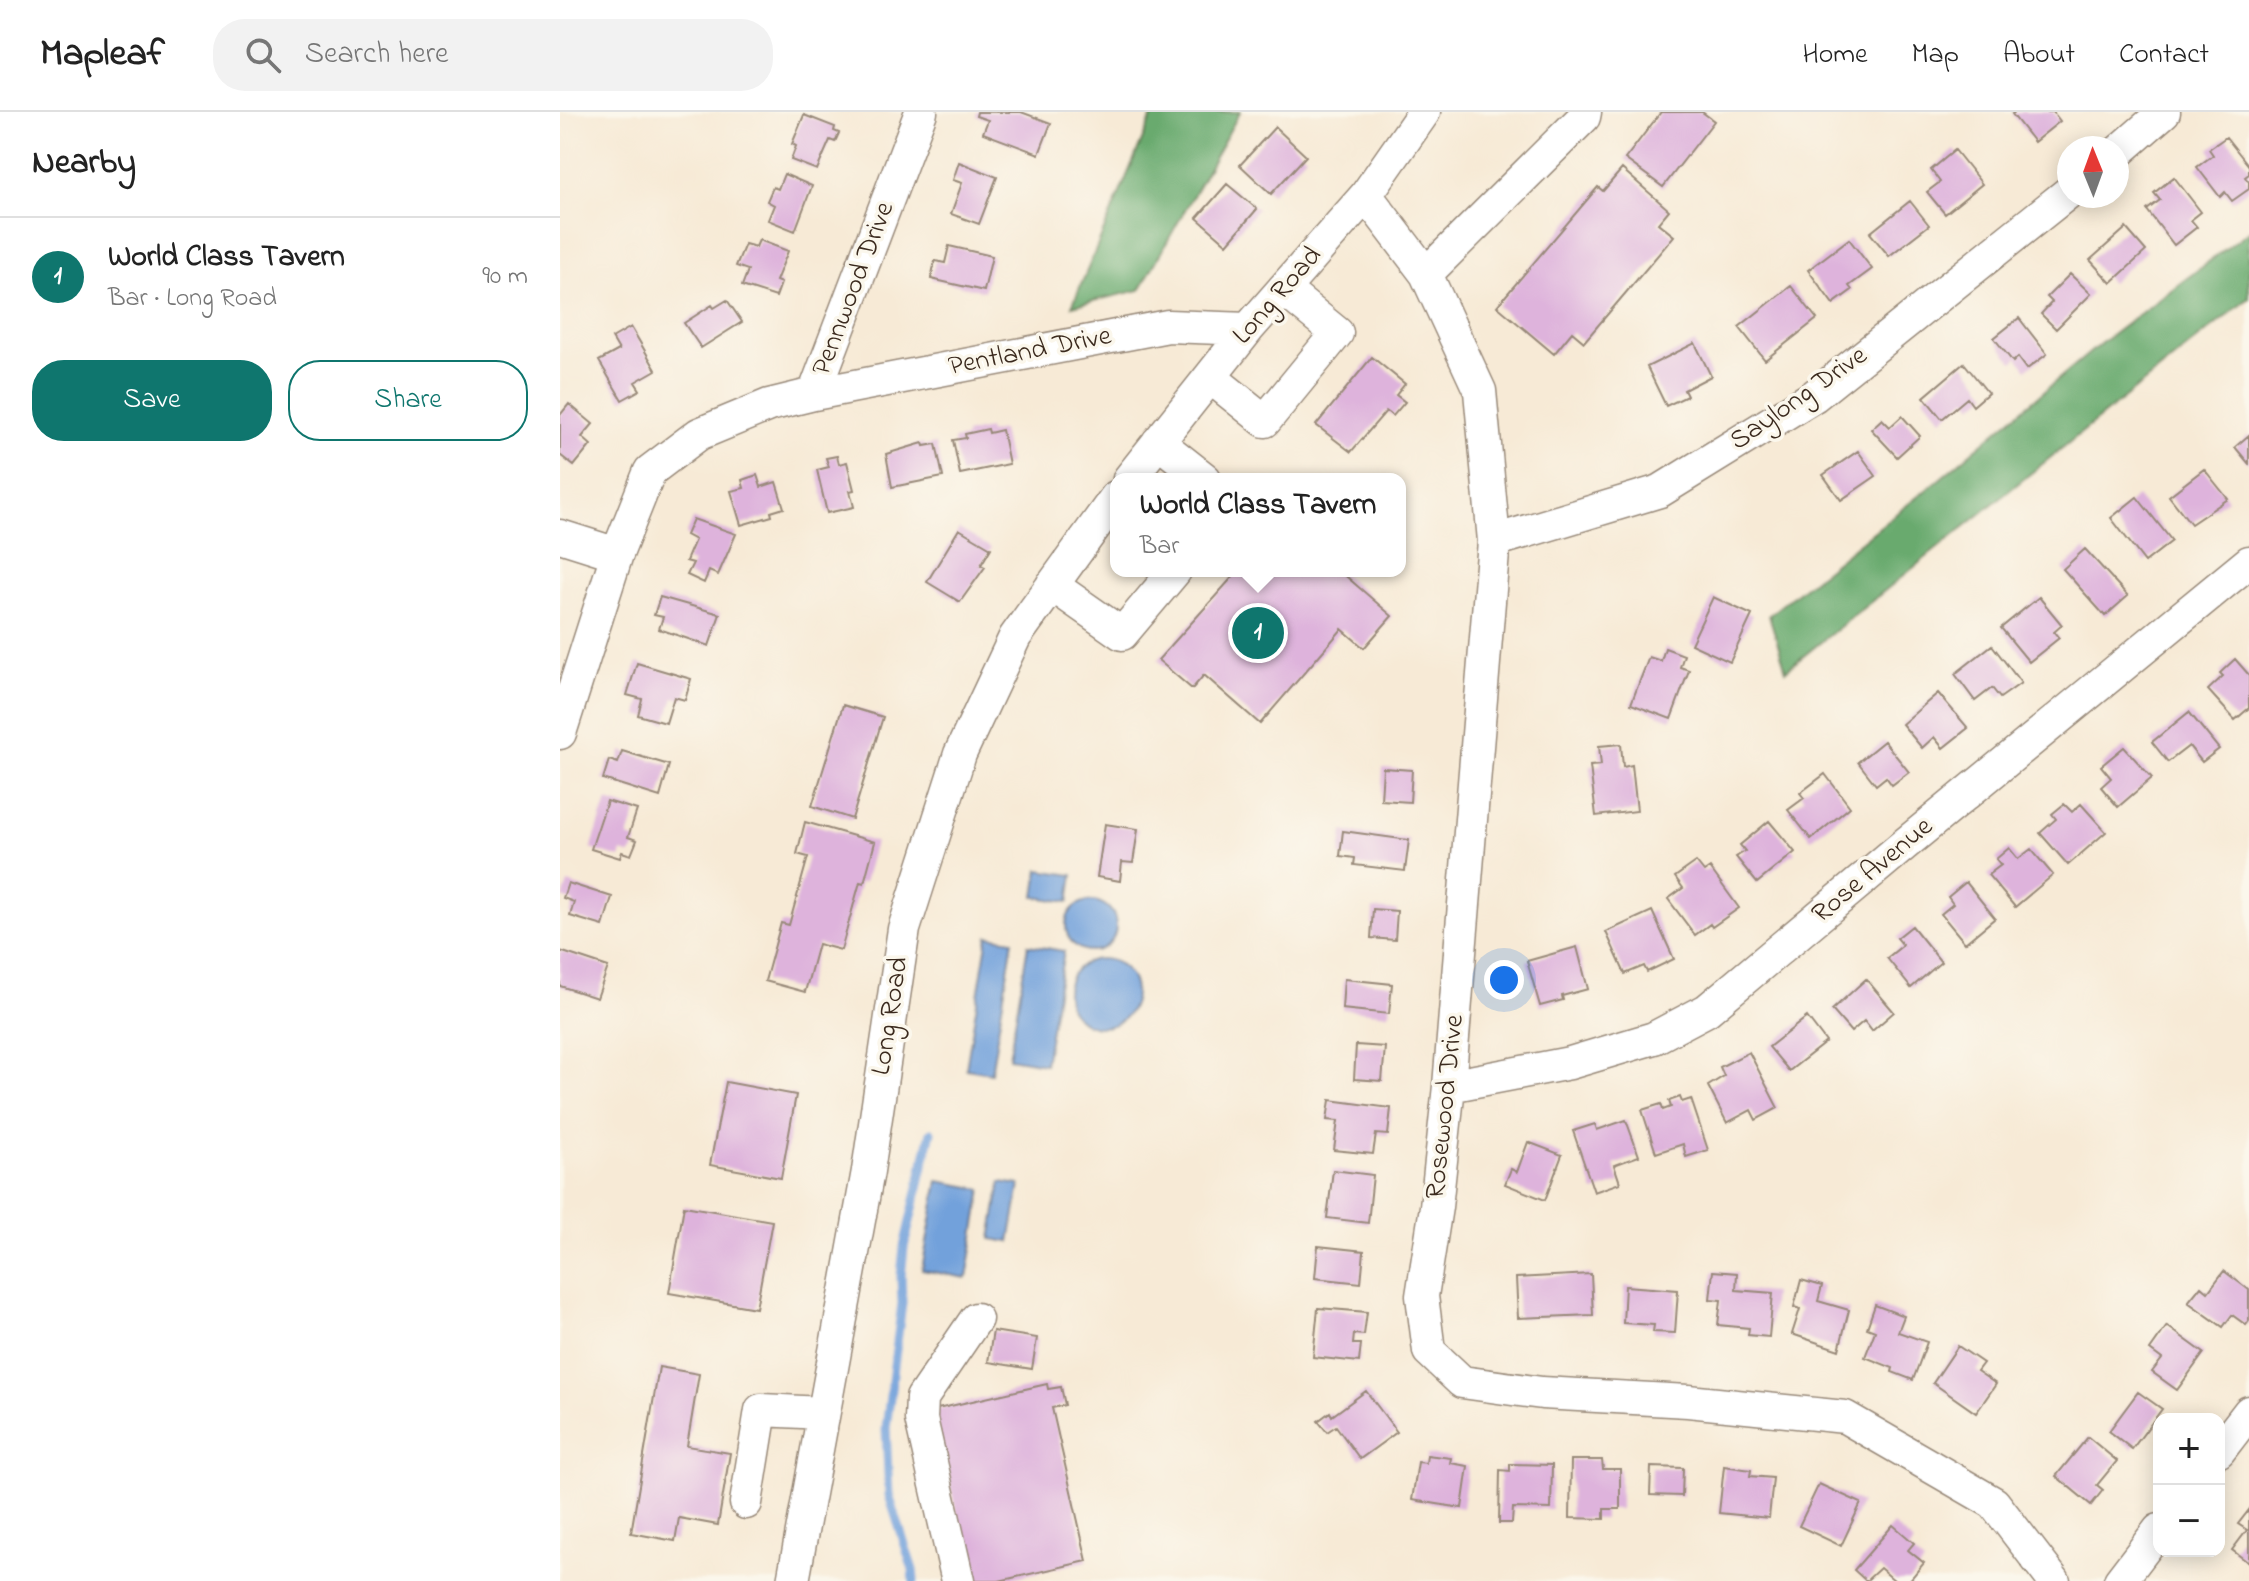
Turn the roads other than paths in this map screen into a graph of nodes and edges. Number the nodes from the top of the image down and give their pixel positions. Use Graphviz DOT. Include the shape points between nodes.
graph roads {
  1 [pos="921,112"];
  2 [pos="1424,112"];
  3 [pos="1585,112"];
  4 [pos="2164,112"];
  5 [pos="2129,143"];
  6 [pos="1366,195"];
  7 [pos="2057,202"];
  8 [pos="1426,274"];
  9 [pos="1283,289"];
  10 [pos="1248,329"];
  11 [pos="1210,377"];
  12 [pos="814,394"];
  13 [pos="1158,442"];
  14 [pos="1134,473"];
  15 [pos="1197,473"];
  16 [pos="1110,505"];
  17 [pos="560,536"];
  18 [pos="1494,541"];
  19 [pos="617,554"];
  20 [pos="2249,562"];
  21 [pos="1170,577"];
  22 [pos="1052,585"];
  23 [pos="560,733"];
  24 [pos="1449,1086"];
  25 [pos="976,1319"];
  26 [pos="2249,1412"];
  27 [pos="823,1413"];
  28 [pos="2225,1443"];
  29 [pos="746,1503"];
  30 [pos="2153,1538"];
  31 [pos="793,1581"];
  32 [pos="958,1581"];
  33 [pos="2054,1581"];
  34 [pos="2120,1581"];
  1 -- 12 [label="street, Pennwood Drive"];
  2 -- 6 [label="street, Long Road"];
  3 -- 8 [label="street"];
  4 -- 5 [label="street"];
  6 -- 8 [label="street, Rosewood Drive"];
  6 -- 9 [label="street, Long Road"];
  7 -- 18 [label="street, Saylong Drive" via="1814,396 1660,491"];
  8 -- 18 [label="street, Rosewood Drive" via="1480,391"];
  9 -- 10 [label="street, Long Road"];
  9 -- 11 [label="street" via="1337,333 1265,421"];
  10 -- 11 [label="street, Long Road"];
  10 -- 12 [label="street, Pentland Drive" via="1168,326"];
  11 -- 13 [label="street, Long Road"];
  12 -- 19 [label="street, Pennwood Drive" via="769,405 699,434 650,471"];
  13 -- 14 [label="street, Long Road"];
  13 -- 15 [label="street"];
  16 -- 22 [label="street, Long Road"];
  17 -- 19 [label="street"];
  18 -- 24 [label="street, Rosewood Drive"];
  19 -- 23 [label="street, Pennwood Drive"];
  20 -- 24 [label="street, Rose Avenue" via="1707,1010 1654,1038 1598,1055"];
  21 -- 22 [label="street" via="1122,634"];
  22 -- 27 [label="street, Long Road" via="1015,637 960,754 904,929 868,1171"];
  24 -- 33 [label="street, Rosewood Drive" via="1422,1296 1429,1351 1462,1382 1845,1417 1994,1503"];
  25 -- 32 [label="street" via="922,1398 921,1419"];
  26 -- 28 [label="street"];
  27 -- 29 [label="street" via="761,1410"];
  27 -- 31 [label="street, Long Road"];
  30 -- 34 [label="street"];
}
